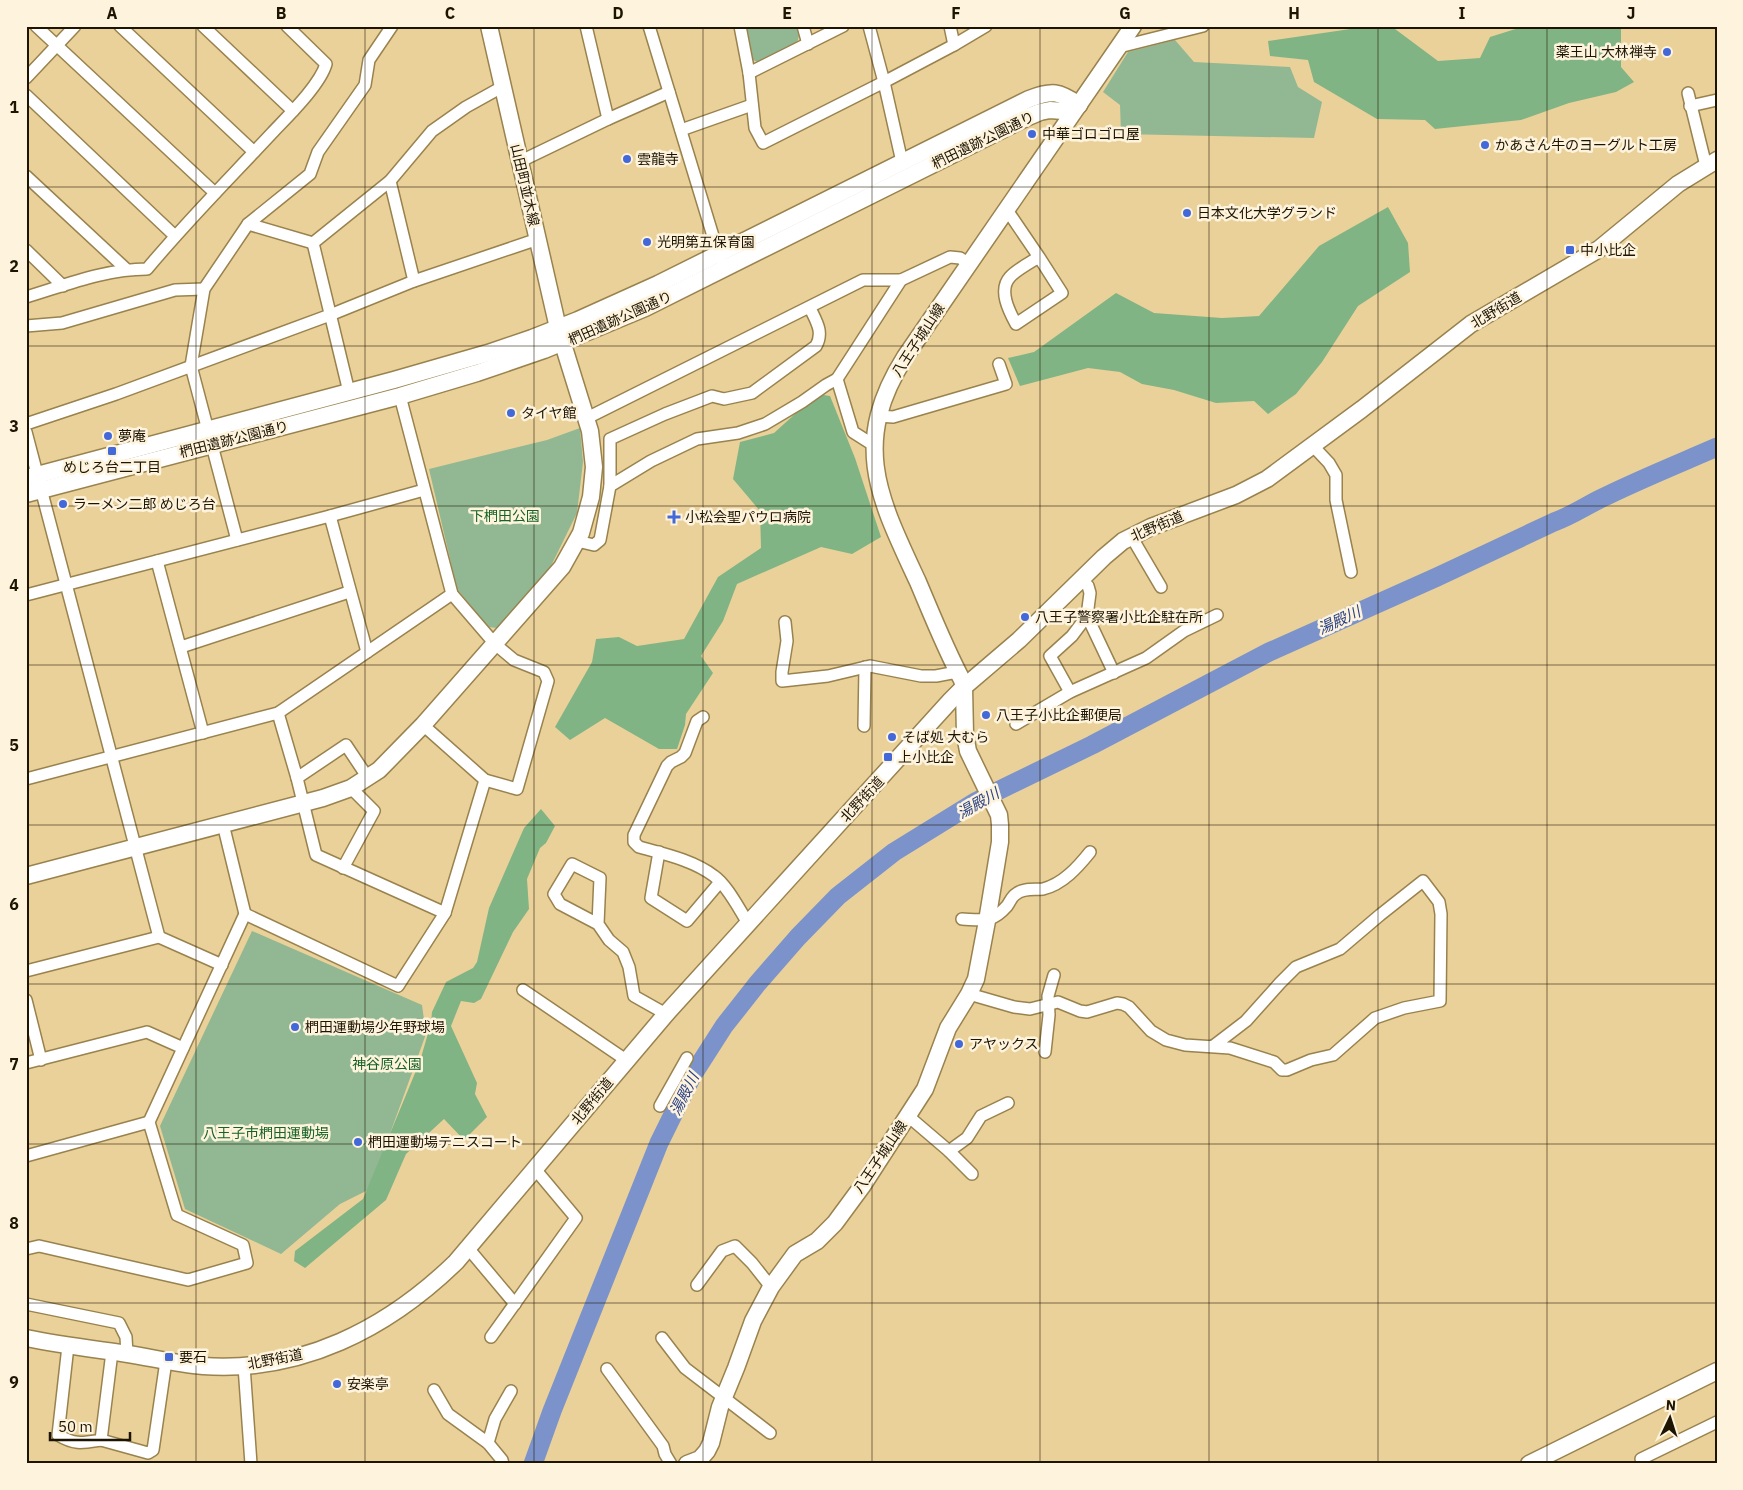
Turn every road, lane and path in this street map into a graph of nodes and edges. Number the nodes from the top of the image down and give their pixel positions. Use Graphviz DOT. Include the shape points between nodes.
graph roads {
  1 [pos="36,26"];
  2 [pos="75,26"];
  3 [pos="120,26"];
  4 [pos="203,26"];
  5 [pos="287,26"];
  6 [pos="392,26"];
  7 [pos="489,26"];
  8 [pos="586,26"];
  9 [pos="649,26"];
  10 [pos="740,26"];
  11 [pos="803,26"];
  12 [pos="843,26"];
  13 [pos="869,26"];
  14 [pos="950,26"];
  15 [pos="986,26"];
  16 [pos="1133,26"];
  17 [pos="1203,26"];
  18 [pos="808,44"];
  19 [pos="954,45"];
  20 [pos="57,46"];
  21 [pos="1119,47"];
  22 [pos="749,73"];
  23 [pos="26,78"];
  24 [pos="884,82"];
  25 [pos="502,87"];
  26 [pos="669,92"];
  27 [pos="1688,93"];
  28 [pos="26,95"];
  29 [pos="1717,100"];
  30 [pos="752,105"];
  31 [pos="1079,105"];
  32 [pos="1690,106"];
  33 [pos="293,111"];
  34 [pos="608,119"];
  35 [pos="681,130"];
  36 [pos="254,152"];
  37 [pos="521,161"];
  38 [pos="902,162"];
  39 [pos="1712,163"];
  40 [pos="26,176"];
  41 [pos="390,181"];
  42 [pos="215,193"];
  43 [pos="1007,210"];
  44 [pos="248,224"];
  45 [pos="175,236"];
  46 [pos="538,239"];
  47 [pos="313,242"];
  48 [pos="26,250"];
  49 [pos="719,254"];
  50 [pos="1039,257"];
  51 [pos="970,264"];
  52 [pos="126,269"];
  53 [pos="721,271"];
  54 [pos="901,280"];
  55 [pos="414,281"];
  56 [pos="63,286"];
  57 [pos="204,289"];
  58 [pos="26,297"];
  59 [pos="810,308"];
  60 [pos="330,315"];
  61 [pos="26,326"];
  62 [pos="560,336"];
  63 [pos="999,364"];
  64 [pos="191,366"];
  65 [pos="837,379"];
  66 [pos="349,392"];
  67 [pos="400,396"];
  68 [pos="878,416"];
  69 [pos="587,418"];
  70 [pos="26,424"];
  71 [pos="26,432"];
  72 [pos="209,437"];
  73 [pos="874,446"];
  74 [pos="1313,446"];
  75 [pos="33,484"];
  76 [pos="610,486"];
  77 [pos="424,490"];
  78 [pos="330,516"];
  79 [pos="1131,536"];
  80 [pos="237,540"];
  81 [pos="577,541"];
  82 [pos="157,561"];
  83 [pos="1351,572"];
  84 [pos="1082,579"];
  85 [pos="66,584"];
  86 [pos="1161,587"];
  87 [pos="349,592"];
  88 [pos="452,594"];
  89 [pos="26,595"];
  90 [pos="1217,615"];
  91 [pos="1087,616"];
  92 [pos="785,622"];
  93 [pos="494,644"];
  94 [pos="181,647"];
  95 [pos="367,652"];
  96 [pos="865,667"];
  97 [pos="957,672"];
  98 [pos="1114,673"];
  99 [pos="964,687"];
  100 [pos="1070,692"];
  101 [pos="278,713"];
  102 [pos="703,717"];
  103 [pos="1016,724"];
  104 [pos="423,725"];
  105 [pos="864,726"];
  106 [pos="203,733"];
  107 [pos="112,757"];
  108 [pos="296,778"];
  109 [pos="368,778"];
  110 [pos="26,779"];
  111 [pos="485,780"];
  112 [pos="351,788"];
  113 [pos="303,803"];
  114 [pos="223,824"];
  115 [pos="136,848"];
  116 [pos="659,852"];
  117 [pos="1090,852"];
  118 [pos="344,868"];
  119 [pos="26,876"];
  120 [pos="720,882"];
  121 [pos="445,913"];
  122 [pos="246,914"];
  123 [pos="962,919"];
  124 [pos="987,920"];
  125 [pos="748,923"];
  126 [pos="598,924"];
  127 [pos="159,937"];
  128 [pos="222,965"];
  129 [pos="26,971"];
  130 [pos="1054,975"];
  131 [pos="523,990"];
  132 [pos="969,994"];
  133 [pos="26,1000"];
  134 [pos="1049,1004"];
  135 [pos="666,1014"];
  136 [pos="1212,1047"];
  137 [pos="183,1048"];
  138 [pos="1045,1052"];
  139 [pos="686,1058"];
  140 [pos="41,1060"];
  141 [pos="626,1060"];
  142 [pos="26,1064"];
  143 [pos="1008,1103"];
  144 [pos="660,1106"];
  145 [pos="908,1116"];
  146 [pos="149,1122"];
  147 [pos="949,1151"];
  148 [pos="26,1156"];
  149 [pos="535,1169"];
  150 [pos="972,1174"];
  151 [pos="468,1248"];
  152 [pos="26,1249"];
  153 [pos="697,1285"];
  154 [pos="771,1287"];
  155 [pos="26,1304"];
  156 [pos="515,1304"];
  157 [pos="26,1338"];
  158 [pos="491,1338"];
  159 [pos="662,1338"];
  160 [pos="68,1346"];
  161 [pos="120,1353"];
  162 [pos="166,1361"];
  163 [pos="244,1366"];
  164 [pos="607,1369"];
  165 [pos="1717,1372"];
  166 [pos="434,1390"];
  167 [pos="511,1391"];
  168 [pos="724,1397"];
  169 [pos="1717,1422"];
  170 [pos="770,1433"];
  171 [pos="101,1440"];
  172 [pos="488,1443"];
  173 [pos="698,1462"];
  174 [pos="1638,1462"];
  175 [pos="1532,1463"];
  176 [pos="251,1464"];
  177 [pos="503,1464"];
  178 [pos="671,1464"];
  1 -- 20 [label="street"];
  2 -- 20 [label="street"];
  3 -- 36 [label="street"];
  4 -- 33 [label="street"];
  5 -- 33 [label="street" via="326,64 324,72"];
  6 -- 44 [label="street" via="369,60 365,85 318,152 310,174"];
  7 -- 25 [label="main road, 山田町並木線"];
  8 -- 34 [label="street"];
  9 -- 26 [label="street"];
  10 -- 22 [label="street"];
  11 -- 18 [label="street"];
  12 -- 18 [label="street"];
  13 -- 24 [label="street"];
  14 -- 19 [label="street"];
  15 -- 19 [label="street"];
  16 -- 21 [label="main road, 八王子城山線"];
  17 -- 21 [label="street"];
  18 -- 22 [label="street"];
  19 -- 24 [label="street"];
  20 -- 23 [label="street"];
  20 -- 42 [label="street"];
  21 -- 31 [label="main road, 八王子城山線"];
  22 -- 30 [label="street"];
  24 -- 30 [label="street" via="763,143 755,128"];
  24 -- 38 [label="street"];
  25 -- 37 [label="main road, 山田町並木線"];
  25 -- 41 [label="street" via="432,131"];
  26 -- 34 [label="street"];
  26 -- 35 [label="street"];
  27 -- 32 [label="street"];
  28 -- 45 [label="street"];
  29 -- 32 [label="street"];
  30 -- 35 [label="street"];
  31 -- 38 [label="main road, 椚田遺跡公園通り" via="1064,94 1040,94"];
  31 -- 43 [label="main road, 八王子城山線"];
  31 -- 53 [label="main road, 椚田遺跡公園通り" via="1028,117"];
  32 -- 39 [label="street"];
  33 -- 36 [label="street"];
  34 -- 37 [label="street"];
  35 -- 49 [label="street"];
  36 -- 42 [label="street"];
  37 -- 46 [label="main road, 山田町並木線"];
  38 -- 49 [label="main road, 椚田遺跡公園通り"];
  39 -- 74 [label="main road, 北野街道" via="1678,184 1599,249 1471,324"];
  40 -- 52 [label="street"];
  41 -- 47 [label="street"];
  41 -- 55 [label="street"];
  42 -- 45 [label="street"];
  43 -- 50 [label="street"];
  43 -- 51 [label="main road, 八王子城山線"];
  44 -- 47 [label="street"];
  44 -- 57 [label="street"];
  45 -- 52 [label="street" via="148,269"];
  46 -- 55 [label="street"];
  46 -- 62 [label="main road, 山田町並木線"];
  47 -- 60 [label="street"];
  48 -- 56 [label="street"];
  49 -- 53 [label="street"];
  49 -- 62 [label="main road, 椚田遺跡公園通り" via="616,303"];
  50 -- 50 [label="street" via="1009,277 1004,294 1016,324 1062,293"];
  51 -- 54 [label="street" via="950,257"];
  51 -- 68 [label="main road, 八王子城山線" via="896,372"];
  52 -- 56 [label="street"];
  53 -- 62 [label="main road, 椚田遺跡公園通り" via="645,308"];
  54 -- 59 [label="street" via="862,280"];
  54 -- 65 [label="street"];
  55 -- 60 [label="street"];
  56 -- 58 [label="street"];
  57 -- 61 [label="street" via="175,290 62,323"];
  57 -- 64 [label="street"];
  59 -- 69 [label="street"];
  59 -- 76 [label="street" via="820,328 820,340 816,346 752,393 724,399 712,396 610,439"];
  60 -- 64 [label="street"];
  60 -- 66 [label="street"];
  62 -- 66 [label="main road, 椚田遺跡公園通り"];
  62 -- 67 [label="main road, 椚田遺跡公園通り" via="477,373"];
  62 -- 69 [label="main road, 山田町並木線"];
  63 -- 68 [label="street" via="1006,384 893,417"];
  64 -- 70 [label="street"];
  64 -- 72 [label="street"];
  65 -- 73 [label="street" via="853,432"];
  65 -- 76 [label="street" via="765,424 738,433 697,439 651,461"];
  66 -- 72 [label="main road, 椚田遺跡公園通り"];
  67 -- 72 [label="main road, 椚田遺跡公園通り"];
  67 -- 77 [label="street"];
  68 -- 73 [label="main road, 八王子城山線"];
  69 -- 81 [label="main road, 山田町並木線" via="593,448 593,482 587,515"];
  71 -- 75 [label="street"];
  72 -- 75 [label="main road, 椚田遺跡公園通り"];
  72 -- 80 [label="street"];
  73 -- 97 [label="main road, 八王子城山線" via="884,504"];
  74 -- 79 [label="main road, 北野街道" via="1244,492"];
  74 -- 83 [label="street" via="1336,475 1336,500"];
  75 -- 85 [label="street"];
  76 -- 81 [label="street" via="600,540 594,545"];
  77 -- 78 [label="street"];
  77 -- 88 [label="street"];
  78 -- 80 [label="street"];
  78 -- 87 [label="street"];
  79 -- 84 [label="main road, 北野街道"];
  79 -- 86 [label="street"];
  80 -- 82 [label="street"];
  81 -- 93 [label="main road, 山田町並木線" via="551,581"];
  82 -- 85 [label="street"];
  82 -- 94 [label="street"];
  84 -- 91 [label="street" via="1090,589"];
  84 -- 99 [label="main road, 北野街道"];
  85 -- 89 [label="street"];
  85 -- 107 [label="street"];
  87 -- 94 [label="street"];
  87 -- 95 [label="street"];
  88 -- 93 [label="street"];
  88 -- 95 [label="street"];
  90 -- 98 [label="street" via="1184,631 1146,658"];
  91 -- 98 [label="street"];
  91 -- 100 [label="street" via="1072,636 1050,656"];
  92 -- 96 [label="street" via="787,641 782,681 818,678"];
  93 -- 104 [label="main road, 山田町並木線"];
  93 -- 111 [label="street" via="514,660 544,672 548,681 517,789"];
  94 -- 106 [label="street"];
  95 -- 101 [label="street"];
  96 -- 97 [label="street" via="921,676"];
  96 -- 105 [label="street"];
  97 -- 99 [label="main road, 八王子城山線"];
  98 -- 100 [label="street"];
  99 -- 124 [label="main road, 八王子城山線" via="966,744 1000,820"];
  99 -- 125 [label="main road, 北野街道"];
  100 -- 103 [label="street"];
  101 -- 106 [label="street"];
  101 -- 108 [label="street"];
  102 -- 116 [label="street" via="697,721 685,752 667,766 634,835 634,842 639,847"];
  104 -- 109 [label="main road, 山田町並木線"];
  104 -- 111 [label="street"];
  106 -- 107 [label="street"];
  107 -- 110 [label="street"];
  107 -- 115 [label="street"];
  108 -- 109 [label="street" via="346,745"];
  108 -- 113 [label="street"];
  109 -- 112 [label="main road, 山田町並木線"];
  111 -- 121 [label="street"];
  112 -- 113 [label="main road, 山田町並木線"];
  112 -- 118 [label="street" via="374,811"];
  113 -- 114 [label="main road, 山田町並木線"];
  113 -- 118 [label="street" via="316,855"];
  114 -- 115 [label="main road, 山田町並木線"];
  114 -- 122 [label="street"];
  115 -- 119 [label="main road, 山田町並木線"];
  115 -- 127 [label="street"];
  116 -- 120 [label="street" via="692,863"];
  116 -- 120 [label="street" via="651,898 687,921"];
  117 -- 124 [label="street" via="1075,871 1044,888 1015,894 998,916"];
  118 -- 121 [label="street"];
  120 -- 125 [label="street"];
  121 -- 122 [label="street" via="398,986"];
  122 -- 128 [label="street"];
  123 -- 124 [label="street"];
  124 -- 132 [label="main road, 八王子城山線" via="977,974"];
  125 -- 135 [label="main road, 北野街道"];
  126 -- 126 [label="street" via="560,904 554,894 572,864 600,878"];
  126 -- 135 [label="street" via="623,952 634,996"];
  127 -- 128 [label="street"];
  127 -- 129 [label="street"];
  128 -- 137 [label="street"];
  130 -- 134 [label="street"];
  131 -- 141 [label="street"];
  132 -- 134 [label="street" via="1014,1007"];
  132 -- 145 [label="main road, 八王子城山線" via="948,1028 928,1083"];
  133 -- 140 [label="street"];
  134 -- 136 [label="street" via="1058,1002 1087,1012 1123,1004 1166,1040"];
  134 -- 138 [label="street"];
  135 -- 141 [label="main road, 北野街道"];
  136 -- 136 [label="street" via="1230,1048 1274,1062 1282,1070 1287,1070 1332,1055 1375,1018 1440,1000 1439,902 1423,881 1340,949 1296,967 1246,1021"];
  137 -- 140 [label="street" via="147,1032"];
  137 -- 146 [label="street"];
  139 -- 144 [label="street"];
  140 -- 142 [label="street"];
  141 -- 149 [label="main road, 北野街道"];
  143 -- 147 [label="street" via="981,1116 968,1138"];
  145 -- 147 [label="street"];
  145 -- 154 [label="main road, 八王子城山線" via="835,1223 817,1241 795,1254"];
  146 -- 148 [label="street"];
  146 -- 152 [label="street" via="178,1214 243,1246 247,1263 188,1280 39,1246"];
  147 -- 150 [label="street"];
  149 -- 151 [label="main road, 北野街道"];
  149 -- 156 [label="street" via="576,1218"];
  151 -- 156 [label="street"];
  151 -- 163 [label="main road, 北野街道" via="431,1286 372,1326 317,1350"];
  153 -- 154 [label="street" via="722,1251 735,1246"];
  154 -- 168 [label="main road, 八王子城山線" via="753,1321"];
  155 -- 161 [label="street" via="119,1323 126,1337"];
  156 -- 158 [label="street"];
  157 -- 160 [label="main road, 北野街道"];
  159 -- 168 [label="street" via="685,1368"];
  160 -- 161 [label="main road, 北野街道"];
  160 -- 171 [label="street" via="58,1435 75,1443"];
  161 -- 162 [label="main road, 北野街道"];
  161 -- 171 [label="street"];
  162 -- 163 [label="main road, 北野街道" via="203,1366"];
  162 -- 171 [label="street" via="153,1450 148,1453"];
  163 -- 176 [label="street"];
  164 -- 178 [label="street" via="663,1446"];
  165 -- 175 [label="main road"];
  166 -- 172 [label="street" via="448,1414"];
  167 -- 172 [label="street" via="495,1418"];
  168 -- 170 [label="street"];
  168 -- 173 [label="main road, 八王子城山線" via="711,1443"];
  169 -- 174 [label="street"];
  172 -- 177 [label="street"];
}
